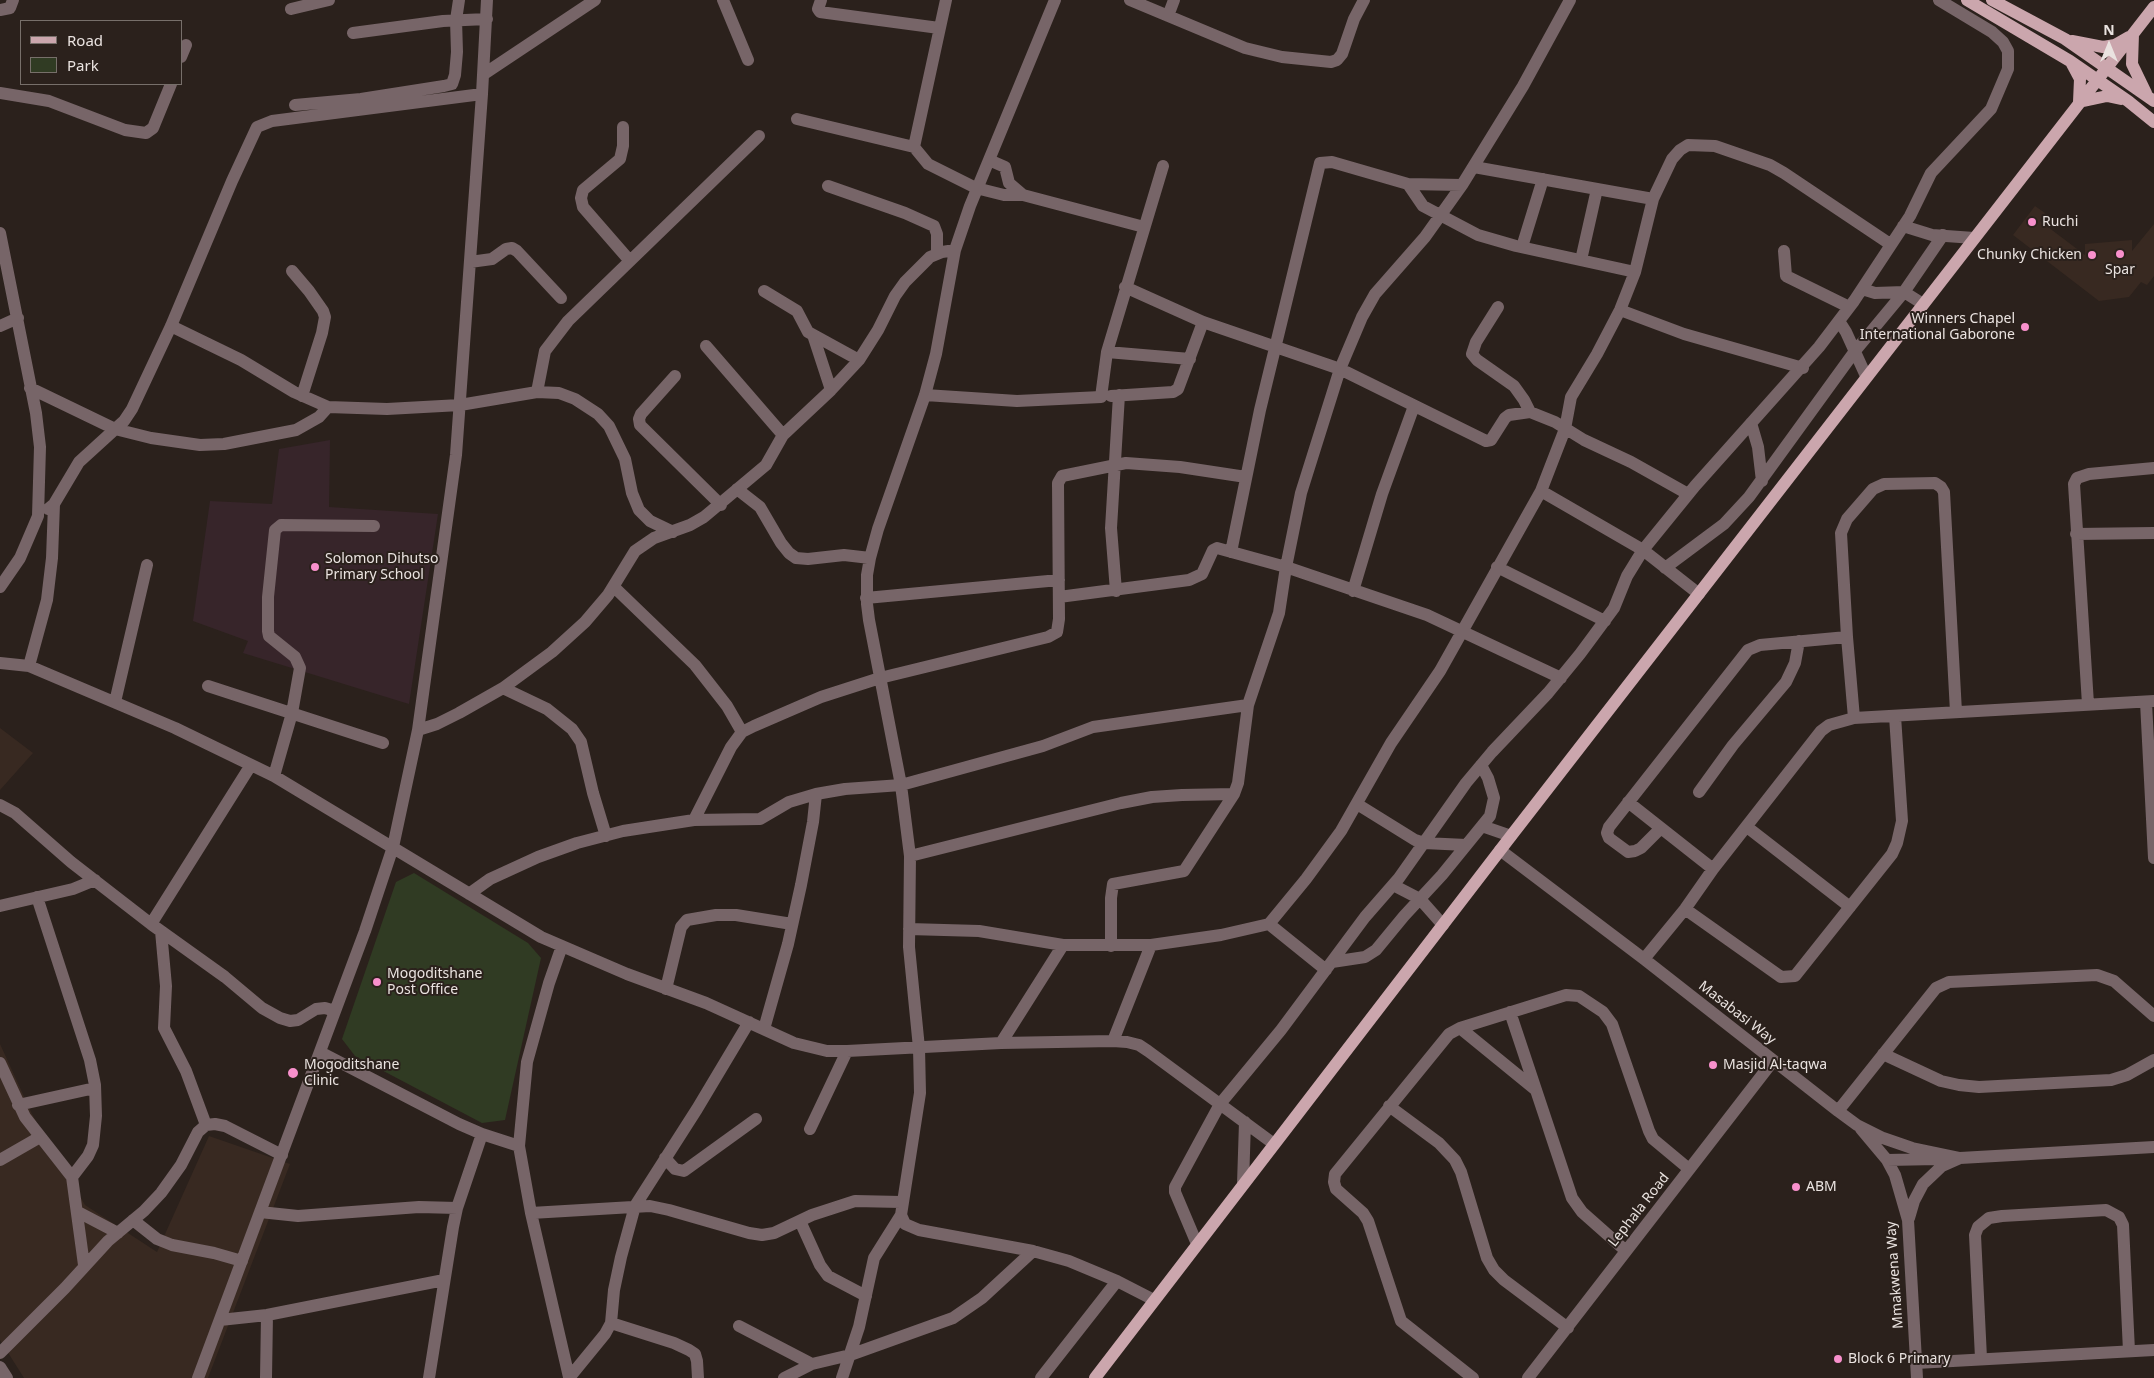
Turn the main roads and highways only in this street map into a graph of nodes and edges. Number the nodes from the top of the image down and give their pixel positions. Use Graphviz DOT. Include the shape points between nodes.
graph roads {
  1 [pos="1967,0"];
  2 [pos="1992,0"];
  3 [pos="2154,7"];
  4 [pos="2133,34"];
  5 [pos="2065,39"];
  6 [pos="2070,61"];
  7 [pos="2107,67"];
  8 [pos="2097,79"];
  9 [pos="2151,99"];
  10 [pos="2128,101"];
  11 [pos="2079,102"];
  12 [pos="2154,122"];
  13 [pos="1095,1378"];
  1 -- 6 [label="main road"];
  2 -- 5 [label="main road"];
  3 -- 4 [label="main road"];
  4 -- 5 [label="main road" via="2103,47"];
  4 -- 7 [label="main road"];
  4 -- 9 [label="main road" via="2132,64"];
  5 -- 7 [label="main road"];
  6 -- 8 [label="main road"];
  6 -- 11 [label="main road" via="2080,79"];
  7 -- 8 [label="main road"];
  7 -- 9 [label="main road"];
  8 -- 10 [label="main road"];
  8 -- 11 [label="main road"];
  10 -- 11 [label="main road" via="2107,96"];
  10 -- 12 [label="main road"];
  11 -- 13 [label="main road"];
}
